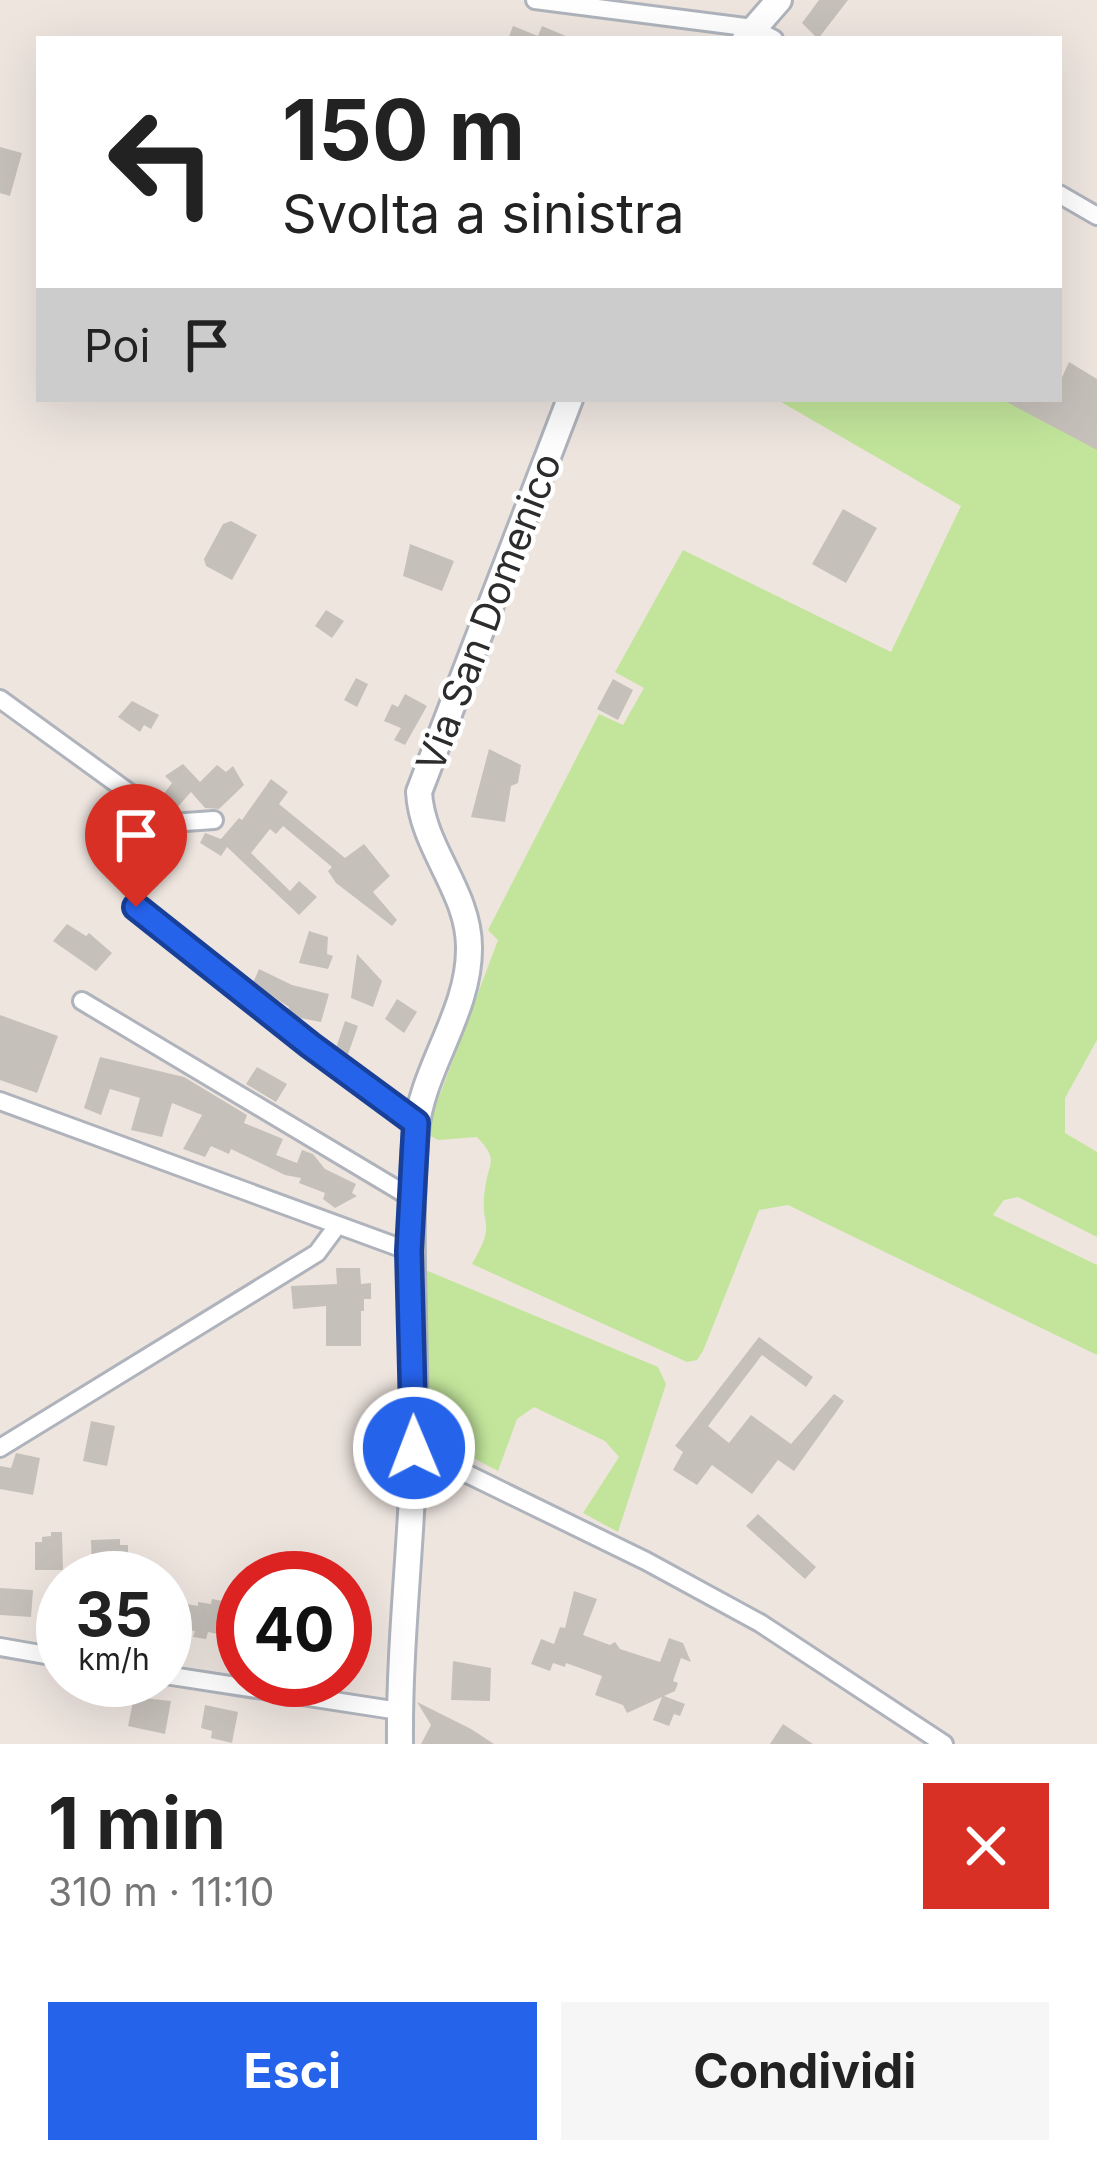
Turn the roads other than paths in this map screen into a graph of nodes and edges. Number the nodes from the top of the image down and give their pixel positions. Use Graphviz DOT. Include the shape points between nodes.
graph roads {
  1 [pos="535,0"];
  2 [pos="779,0"];
  3 [pos="757,35"];
  4 [pos="1062,196"];
  5 [pos="1097,215"];
  6 [pos="569,402"];
  7 [pos="0,699"];
  8 [pos="214,820"];
  9 [pos="136,907"];
  10 [pos="82,1001"];
  11 [pos="0,1101"];
  12 [pos="416,1123"];
  13 [pos="410,1197"];
  14 [pos="338,1226"];
  15 [pos="409,1251"];
  16 [pos="0,1448"];
  17 [pos="414,1448"];
  18 [pos="0,1647"];
  19 [pos="36,1653"];
  20 [pos="192,1679"];
  21 [pos="400,1711"];
  22 [pos="400,1744"];
  23 [pos="944,1744"];
  1 -- 3 [label="street"];
  2 -- 3 [label="street"];
  4 -- 5 [label="street"];
  6 -- 12 [label="street, Via San Domenico" via="419,792 470,944"];
  7 -- 8 [label="street" via="171,823"];
  9 -- 12 [label="street"];
  10 -- 13 [label="street"];
  11 -- 14 [label="street"];
  12 -- 13 [label="street, Via San Domenico"];
  13 -- 15 [label="street, Via San Domenico"];
  14 -- 15 [label="street"];
  14 -- 16 [label="street" via="317,1253"];
  15 -- 17 [label="street, Via San Domenico"];
  17 -- 21 [label="street, Via San Domenico"];
  17 -- 23 [label="street" via="760,1623"];
  18 -- 19 [label="street"];
  20 -- 21 [label="street"];
  21 -- 22 [label="street, Via San Domenico"];
}
